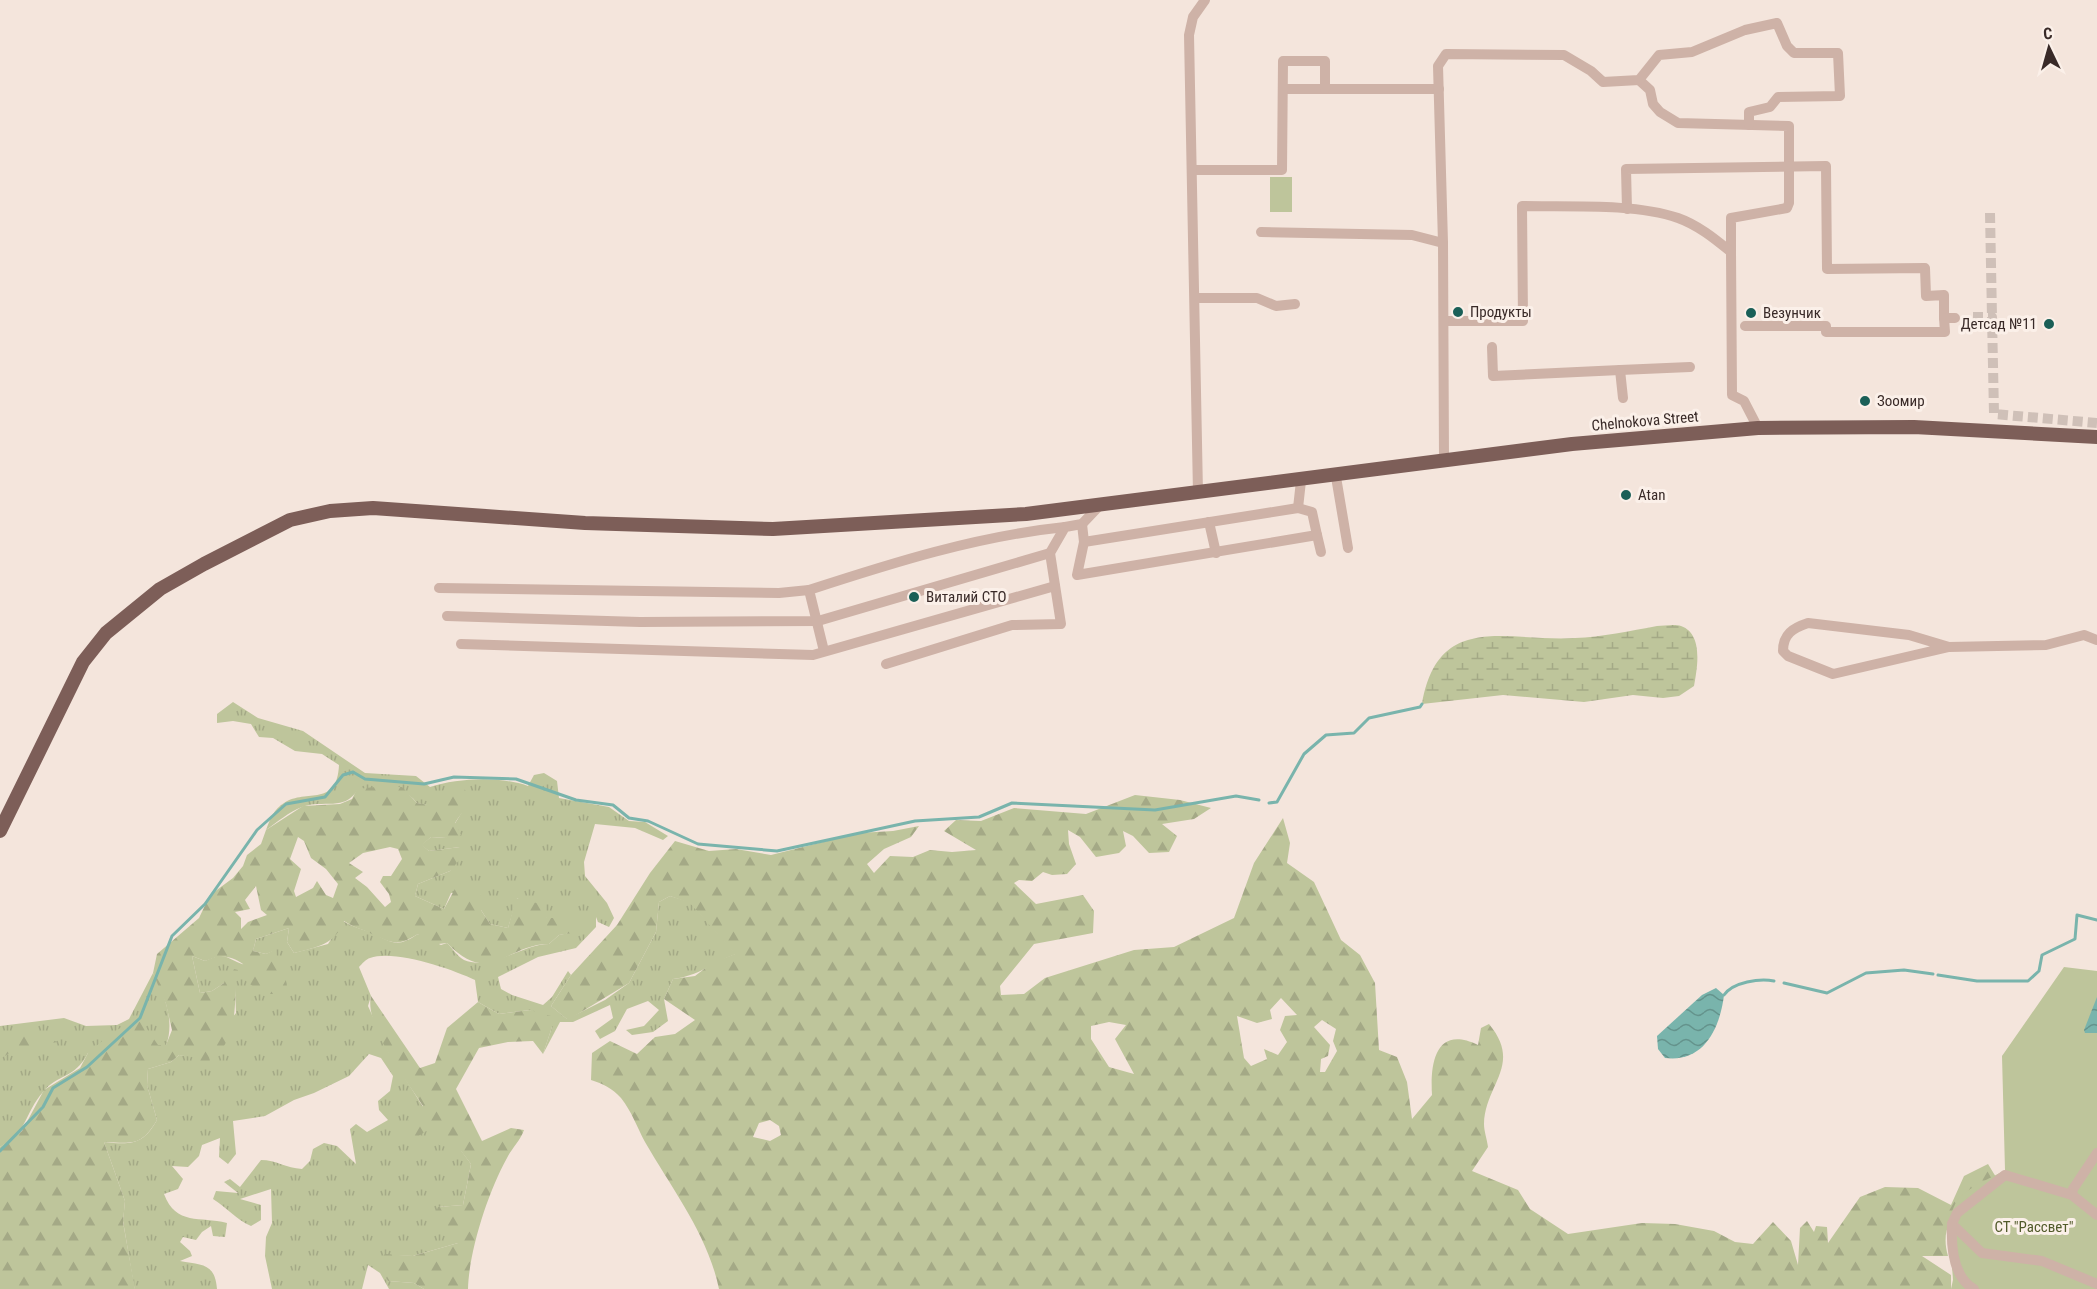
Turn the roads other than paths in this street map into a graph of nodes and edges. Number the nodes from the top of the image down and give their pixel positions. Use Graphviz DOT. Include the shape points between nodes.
graph roads {
  1 [pos="1205,0"];
  2 [pos="1639,80"];
  3 [pos="1283,89"];
  4 [pos="1325,89"];
  5 [pos="1439,89"];
  6 [pos="1749,124"];
  7 [pos="1790,167"];
  8 [pos="1192,170"];
  9 [pos="1627,209"];
  10 [pos="1262,232"];
  11 [pos="1443,243"];
  12 [pos="1731,252"];
  13 [pos="1195,298"];
  14 [pos="1295,304"];
  15 [pos="1444,321"];
  16 [pos="1745,326"];
  17 [pos="1492,347"];
  18 [pos="1690,367"];
  19 [pos="1620,370"];
  20 [pos="1623,398"];
  21 [pos="1758,428"];
  22 [pos="2097,437"];
  23 [pos="1444,460"];
  24 [pos="1336,477"];
  25 [pos="1301,481"];
  26 [pos="1198,493"];
  27 [pos="1102,503"];
  28 [pos="1298,508"];
  29 [pos="1209,522"];
  30 [pos="1082,524"];
  31 [pos="1065,527"];
  32 [pos="1317,535"];
  33 [pos="1084,542"];
  34 [pos="1348,548"];
  35 [pos="1216,552"];
  36 [pos="1321,552"];
  37 [pos="1050,553"];
  38 [pos="1055,586"];
  39 [pos="439,588"];
  40 [pos="809,590"];
  41 [pos="447,616"];
  42 [pos="818,621"];
  43 [pos="2097,640"];
  44 [pos="462,644"];
  45 [pos="1949,647"];
  46 [pos="824,651"];
  47 [pos="886,664"];
  48 [pos="0,831"];
  49 [pos="2097,1153"];
  50 [pos="2072,1195"];
  51 [pos="2097,1215"];
  52 [pos="1952,1224"];
  53 [pos="2097,1284"];
  54 [pos="1974,1289"];
  1 -- 8 [label="street" via="1193,17 1189,34"];
  2 -- 5 [label="street" via="1603,82 1564,55 1446,54 1438,66"];
  2 -- 6 [label="street" via="1650,90 1653,104 1660,112 1678,123"];
  2 -- 6 [label="street" via="1659,55 1692,52 1745,30 1777,23 1787,46 1794,52 1838,53 1840,96 1778,97 1770,107 1749,112"];
  3 -- 4 [label="street"];
  3 -- 4 [label="street" via="1283,61 1325,61"];
  3 -- 8 [label="street" via="1282,170"];
  4 -- 5 [label="street"];
  5 -- 11 [label="street"];
  6 -- 7 [label="street" via="1789,126"];
  7 -- 9 [label="street" via="1626,169"];
  7 -- 12 [label="street" via="1786,208 1731,218"];
  7 -- 16 [label="street" via="1826,166 1827,269 1925,268 1926,296 1944,296 1949,318 1944,332 1826,332 1826,326"];
  8 -- 13 [label="street"];
  9 -- 12 [label="street" via="1677,217 1707,232"];
  9 -- 15 [label="street" via="1522,206 1523,321"];
  10 -- 11 [label="street" via="1412,235"];
  11 -- 15 [label="street"];
  12 -- 21 [label="street" via="1732,395 1743,401"];
  13 -- 14 [label="street" via="1257,298 1276,306"];
  13 -- 26 [label="street"];
  15 -- 23 [label="street"];
  17 -- 19 [label="street" via="1493,376"];
  18 -- 19 [label="street"];
  19 -- 20 [label="street"];
  21 -- 22 [label="main road, Chelnokova Street" via="1914,427"];
  21 -- 23 [label="main road, Chelnokova Street"];
  23 -- 24 [label="main road, Chelnokova Street"];
  24 -- 25 [label="main road, Chelnokova Street"];
  24 -- 34 [label="street"];
  25 -- 26 [label="main road, Chelnokova Street"];
  25 -- 28 [label="street"];
  26 -- 27 [label="main road, Chelnokova Street"];
  27 -- 30 [label="street"];
  27 -- 48 [label="main road, Chelnokova Street" via="1026,514 773,529 585,523 373,508 330,511 290,520 160,589 106,633 83,662"];
  28 -- 29 [label="street"];
  28 -- 32 [label="street" via="1312,512"];
  29 -- 33 [label="street"];
  29 -- 35 [label="street"];
  30 -- 31 [label="street"];
  30 -- 33 [label="street"];
  31 -- 37 [label="street"];
  31 -- 40 [label="street" via="1028,531 906,559"];
  32 -- 35 [label="street"];
  32 -- 36 [label="street"];
  33 -- 35 [label="street" via="1077,575"];
  37 -- 38 [label="street"];
  37 -- 42 [label="street"];
  38 -- 46 [label="street"];
  38 -- 47 [label="street" via="1061,624 1012,625"];
  39 -- 40 [label="street"];
  40 -- 42 [label="street"];
  41 -- 42 [label="street" via="640,622"];
  42 -- 46 [label="street"];
  43 -- 45 [label="street" via="2084,635 2046,645"];
  44 -- 46 [label="street" via="813,655"];
  45 -- 45 [label="street" via="1833,674 1788,656 1783,651 1783,640 1794,628 1808,623 1909,635"];
  49 -- 50 [label="street"];
  50 -- 51 [label="street"];
  50 -- 52 [label="street" via="2005,1175 1957,1213"];
  52 -- 53 [label="street" via="1982,1253 2042,1261"];
  52 -- 54 [label="street" via="1951,1252"];
}
